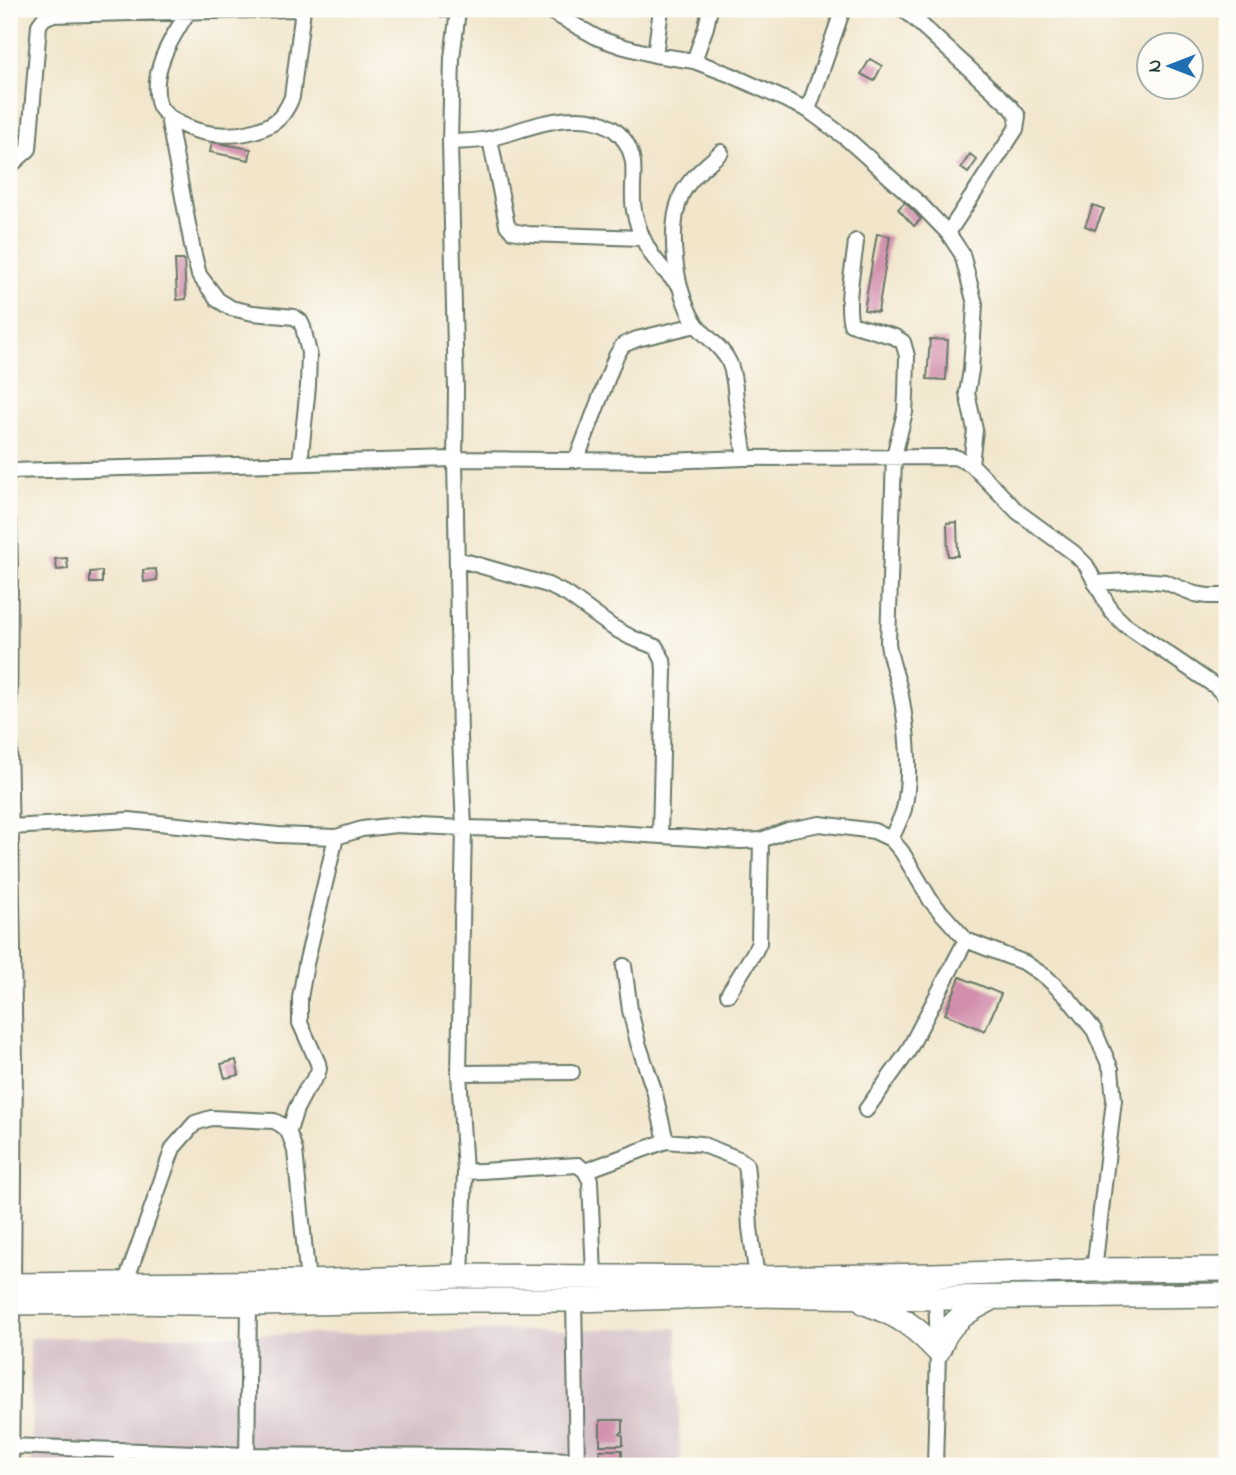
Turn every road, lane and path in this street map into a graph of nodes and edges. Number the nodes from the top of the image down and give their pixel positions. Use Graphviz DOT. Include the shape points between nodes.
graph roads {
  1 [pos="295,9"];
  2 [pos="303,9"];
  3 [pos="546,9"];
  4 [pos="661,9"];
  5 [pos="710,9"];
  6 [pos="843,9"];
  7 [pos="904,9"];
  8 [pos="454,10"];
  9 [pos="188,12"];
  10 [pos="655,55"];
  11 [pos="694,61"];
  12 [pos="808,110"];
  13 [pos="168,117"];
  14 [pos="490,139"];
  15 [pos="450,142"];
  16 [pos="721,152"];
  17 [pos="9,167"];
  18 [pos="948,233"];
  19 [pos="642,239"];
  20 [pos="856,241"];
  21 [pos="680,286"];
  22 [pos="696,325"];
  23 [pos="894,456"];
  24 [pos="745,458"];
  25 [pos="455,459"];
  26 [pos="576,461"];
  27 [pos="300,463"];
  28 [pos="971,464"];
  29 [pos="9,471"];
  30 [pos="9,524"];
  31 [pos="457,559"];
  32 [pos="9,571"];
  33 [pos="1095,583"];
  34 [pos="1227,596"];
  35 [pos="1227,697"];
  36 [pos="9,737"];
  37 [pos="11,827"];
  38 [pos="464,828"];
  39 [pos="660,836"];
  40 [pos="336,837"];
  41 [pos="891,839"];
  42 [pos="761,840"];
  43 [pos="966,940"];
  44 [pos="624,966"];
  45 [pos="11,990"];
  46 [pos="728,994"];
  47 [pos="572,1072"];
  48 [pos="459,1073"];
  49 [pos="866,1110"];
  50 [pos="289,1131"];
  51 [pos="666,1142"];
  52 [pos="585,1171"];
  53 [pos="465,1172"];
  54 [pos="1227,1269"];
  55 [pos="1094,1270"];
  56 [pos="933,1275"];
  57 [pos="461,1276"];
  58 [pos="594,1276"];
  59 [pos="757,1278"];
  60 [pos="308,1282"];
  61 [pos="125,1284"];
  62 [pos="249,1293"];
  63 [pos="11,1294"];
  64 [pos="1227,1295"];
  65 [pos="849,1297"];
  66 [pos="995,1297"];
  67 [pos="937,1298"];
  68 [pos="575,1300"];
  69 [pos="938,1351"];
  70 [pos="122,1450"];
  71 [pos="11,1458"];
  72 [pos="247,1461"];
  73 [pos="464,1462"];
  74 [pos="576,1463"];
  75 [pos="122,1466"];
  76 [pos="935,1466"];
  1 -- 9 [label="street"];
  2 -- 13 [label="street" via="292,97 273,122 245,134 219,135 188,128"];
  3 -- 10 [label="street" via="598,38"];
  4 -- 10 [label="street"];
  5 -- 11 [label="street"];
  6 -- 12 [label="street"];
  7 -- 18 [label="street" via="1017,116 1016,129"];
  8 -- 15 [label="street"];
  9 -- 13 [label="street" via="166,48 157,79 158,104"];
  9 -- 17 [label="street" via="44,18 38,25 29,149"];
  10 -- 11 [label="street"];
  11 -- 12 [label="street"];
  12 -- 18 [label="street" via="846,138"];
  13 -- 27 [label="street" via="199,275 218,300 231,308 293,317 303,327 309,354"];
  14 -- 15 [label="street"];
  14 -- 19 [label="street" via="512,231"];
  14 -- 19 [label="street" via="535,124 573,118 613,128 625,139 633,162 632,198"];
  15 -- 25 [label="street"];
  16 -- 21 [label="street" via="682,194 675,219"];
  18 -- 28 [label="street" via="962,254 975,304 967,394 975,430"];
  19 -- 21 [label="street" via="654,261"];
  20 -- 23 [label="street" via="851,324 895,337 903,342 906,356 905,412"];
  21 -- 22 [label="street"];
  22 -- 24 [label="street" via="722,349 730,364"];
  22 -- 26 [label="street" via="623,345"];
  23 -- 24 [label="street"];
  23 -- 28 [label="street" via="955,457"];
  23 -- 41 [label="street" via="888,643 905,719 909,780"];
  24 -- 26 [label="street"];
  25 -- 26 [label="street"];
  25 -- 27 [label="street"];
  25 -- 31 [label="street"];
  27 -- 29 [label="street"];
  28 -- 33 [label="street" via="1018,512 1074,553"];
  30 -- 32 [label="street"];
  31 -- 38 [label="street"];
  31 -- 39 [label="street" via="548,585 612,627 656,647 664,670"];
  32 -- 36 [label="street"];
  33 -- 34 [label="street" via="1165,582 1195,594"];
  33 -- 35 [label="street" via="1124,624"];
  36 -- 37 [label="street"];
  37 -- 40 [label="street" via="129,820"];
  37 -- 45 [label="street"];
  38 -- 39 [label="street"];
  38 -- 40 [label="street" via="396,824"];
  38 -- 48 [label="street"];
  39 -- 42 [label="street"];
  40 -- 50 [label="street" via="300,998 300,1023 320,1069 296,1109"];
  41 -- 42 [label="street" via="874,831 820,824"];
  41 -- 43 [label="street" via="931,901"];
  42 -- 46 [label="street" via="759,943"];
  43 -- 49 [label="street" via="907,1053"];
  43 -- 55 [label="street" via="1025,963 1046,977 1094,1030 1111,1069 1114,1100"];
  44 -- 51 [label="street" via="630,1010"];
  45 -- 63 [label="street" via="15,1064"];
  47 -- 48 [label="street"];
  48 -- 53 [label="street"];
  50 -- 60 [label="street"];
  50 -- 61 [label="street" via="274,1121 211,1118 195,1123 173,1149"];
  51 -- 52 [label="street"];
  51 -- 59 [label="street" via="701,1144 746,1164"];
  52 -- 53 [label="street" via="578,1165"];
  52 -- 58 [label="street" via="590,1180"];
  53 -- 57 [label="street"];
  54 -- 55 [label="main road"];
  55 -- 56 [label="main road"];
  56 -- 59 [label="main road"];
  56 -- 67 [label="street"];
  57 -- 58 [label="main road"];
  57 -- 60 [label="main road"];
  58 -- 59 [label="main road"];
  60 -- 62 [label="main road"];
  61 -- 62 [label="main road"];
  61 -- 63 [label="main road" via="66,1283"];
  62 -- 63 [label="main road"];
  62 -- 68 [label="main road" via="260,1304"];
  62 -- 72 [label="street"];
  63 -- 71 [label="street"];
  64 -- 66 [label="main road"];
  65 -- 67 [label="main road"];
  65 -- 68 [label="main road"];
  65 -- 69 [label="main road" via="892,1313"];
  66 -- 67 [label="main road"];
  66 -- 69 [label="main road" via="957,1321"];
  67 -- 69 [label="street"];
  68 -- 74 [label="street"];
  69 -- 76 [label="street"];
  70 -- 71 [label="street"];
  70 -- 72 [label="street"];
  70 -- 75 [label="street"];
  72 -- 73 [label="street"];
  73 -- 74 [label="street"];
}
